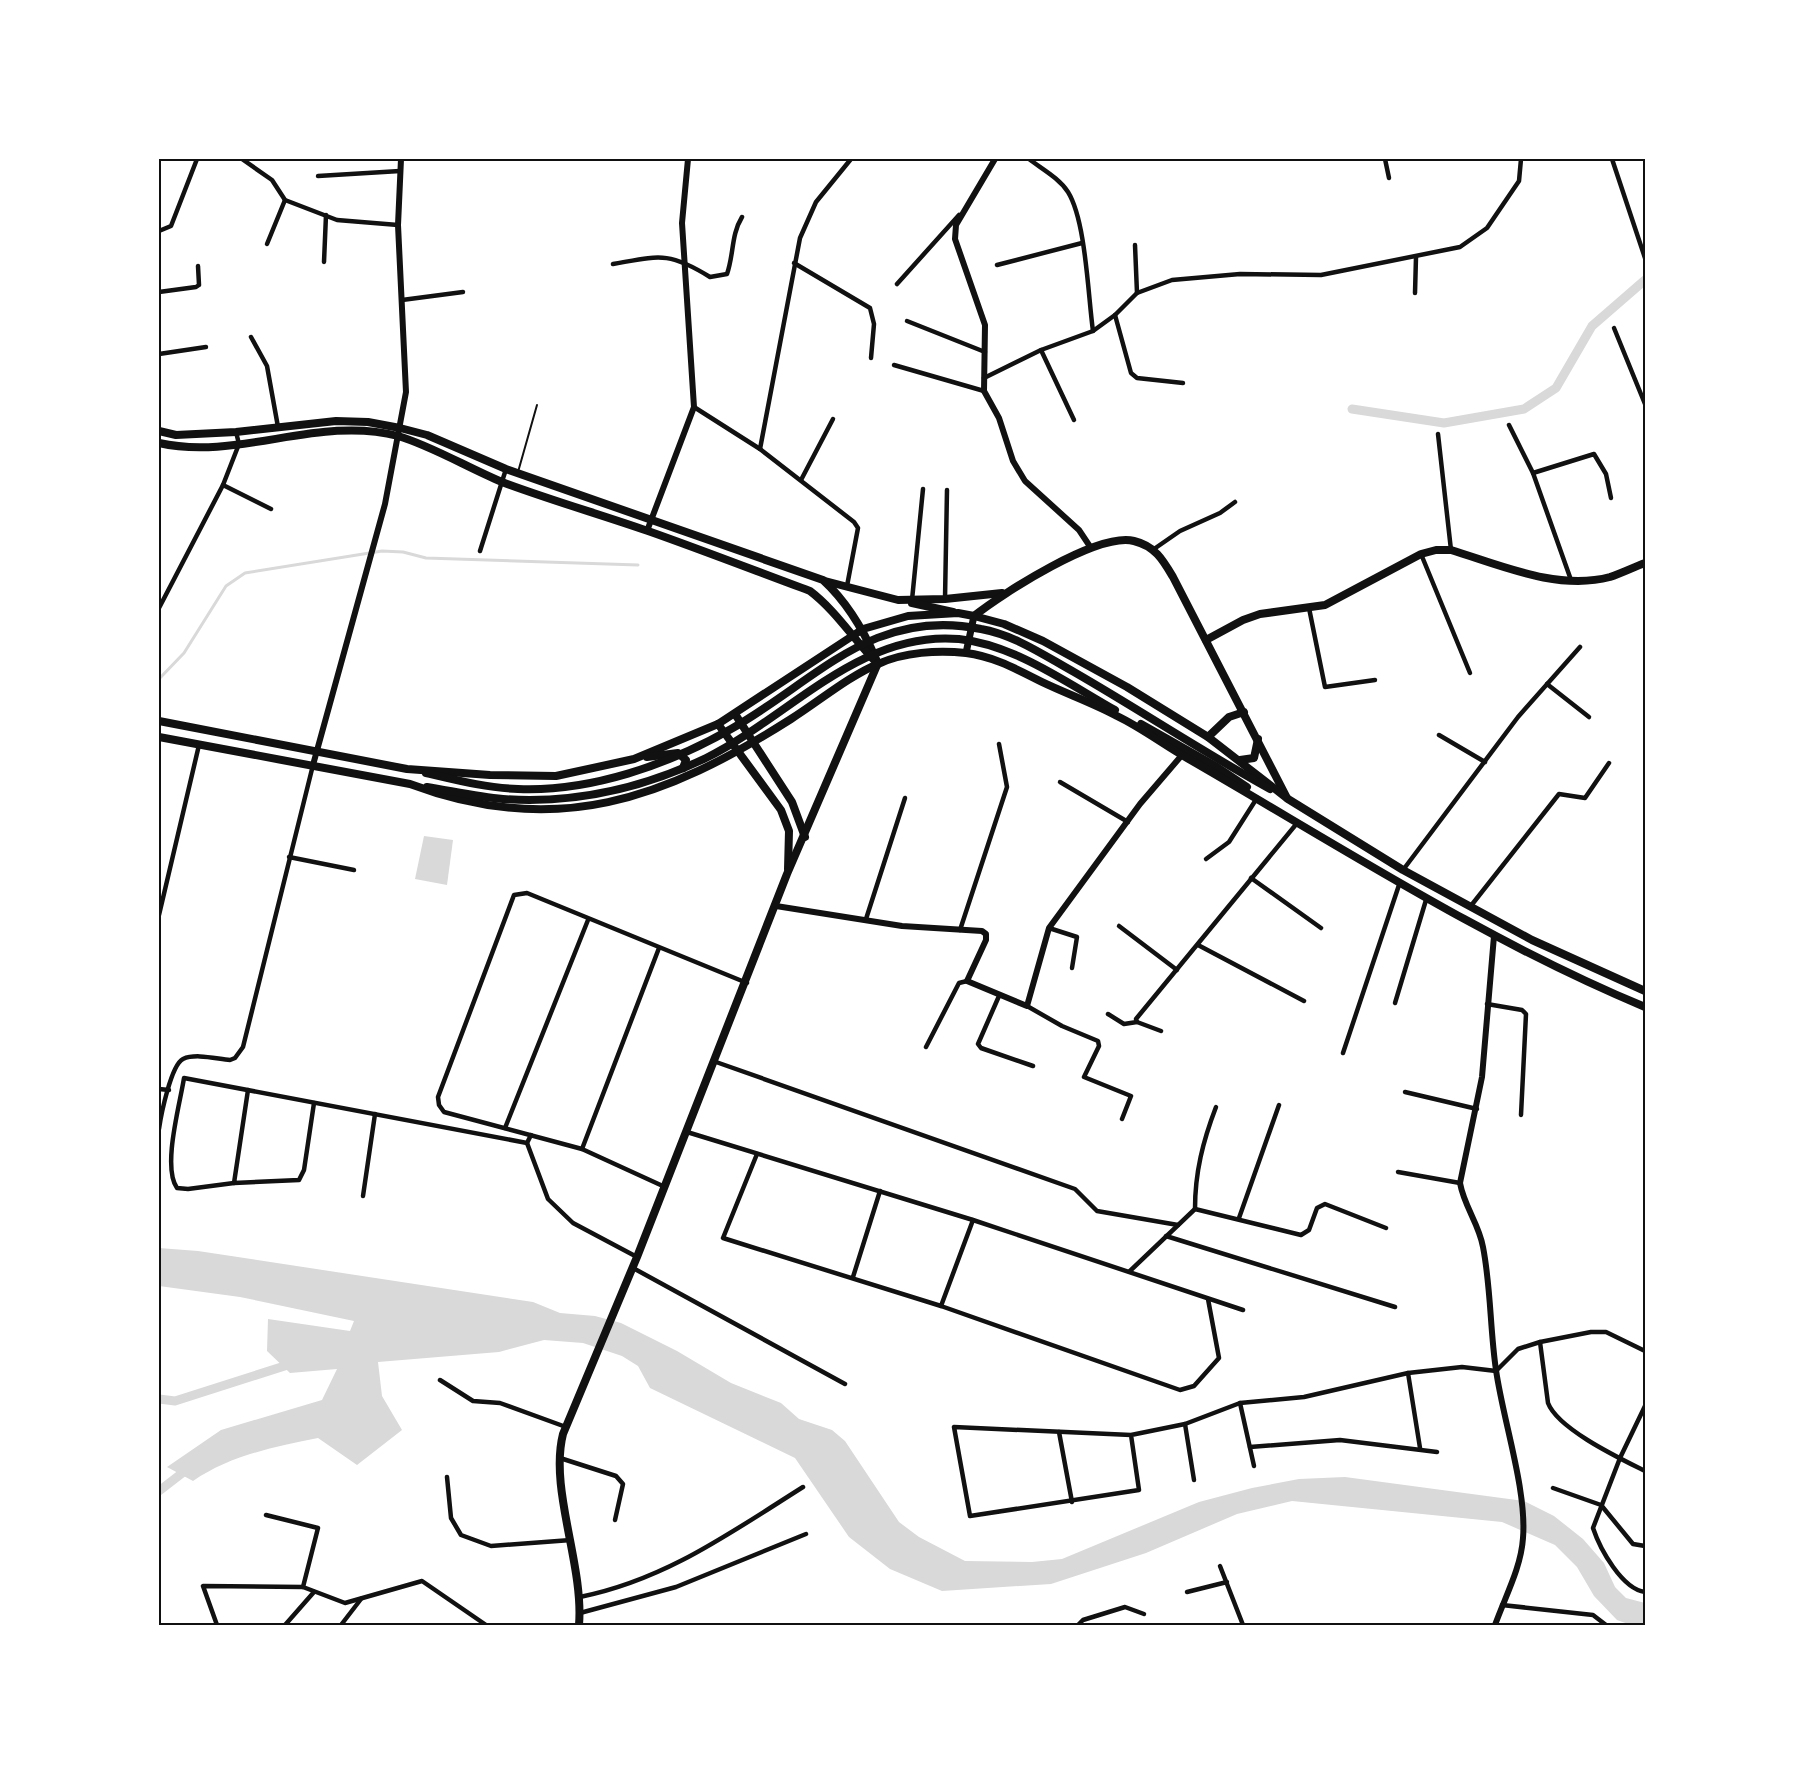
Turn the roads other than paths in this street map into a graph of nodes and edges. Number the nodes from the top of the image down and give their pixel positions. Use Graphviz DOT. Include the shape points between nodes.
graph roads {
  1 [pos="197,159"];
  2 [pos="242,159"];
  3 [pos="401,159"];
  4 [pos="688,159"];
  5 [pos="852,159"];
  6 [pos="995,159"];
  7 [pos="1029,159"];
  8 [pos="1385,159"];
  9 [pos="1521,159"];
  10 [pos="1612,159"];
  11 [pos="400,171"];
  12 [pos="318,176"];
  13 [pos="1389,178"];
  14 [pos="285,200"];
  15 [pos="967,207"];
  16 [pos="326,215"];
  17 [pos="742,217"];
  18 [pos="398,225"];
  19 [pos="159,231"];
  20 [pos="1082,243"];
  21 [pos="267,244"];
  22 [pos="1135,245"];
  23 [pos="1416,257"];
  24 [pos="1645,258"];
  25 [pos="683,260"];
  26 [pos="324,262"];
  27 [pos="794,263"];
  28 [pos="613,264"];
  29 [pos="997,265"];
  30 [pos="198,266"];
  31 [pos="897,284"];
  32 [pos="159,292"];
  33 [pos="463,292"];
  34 [pos="1415,292"];
  35 [pos="1137,293"];
  36 [pos="402,300"];
  37 [pos="1115,315"];
  38 [pos="907,321"];
  39 [pos="1614,328"];
  40 [pos="1093,331"];
  41 [pos="251,337"];
  42 [pos="206,347"];
  43 [pos="1041,350"];
  44 [pos="985,352"];
  45 [pos="159,354"];
  46 [pos="871,358"];
  47 [pos="894,364"];
  48 [pos="984,378"];
  49 [pos="1183,383"];
  50 [pos="984,391"];
  51 [pos="1645,404"];
  52 [pos="537,405"];
  53 [pos="694,407"];
  54 [pos="833,419"];
  55 [pos="1074,420"];
  56 [pos="318,423"];
  57 [pos="1509,425"];
  58 [pos="278,426"];
  59 [pos="159,431"];
  60 [pos="236,432"];
  61 [pos="399,432"];
  62 [pos="320,434"];
  63 [pos="1438,434"];
  64 [pos="159,443"];
  65 [pos="239,444"];
  66 [pos="760,449"];
  67 [pos="506,469"];
  68 [pos="518,473"];
  69 [pos="1533,474"];
  70 [pos="801,480"];
  71 [pos="502,482"];
  72 [pos="223,486"];
  73 [pos="923,489"];
  74 [pos="947,490"];
  75 [pos="1611,498"];
  76 [pos="1235,502"];
  77 [pos="271,510"];
  78 [pos="651,521"];
  79 [pos="647,531"];
  80 [pos="1091,548"];
  81 [pos="1154,549"];
  82 [pos="1451,550"];
  83 [pos="480,551"];
  84 [pos="1421,555"];
  85 [pos="1645,562"];
  86 [pos="821,580"];
  87 [pos="1571,580"];
  88 [pos="847,586"];
  89 [pos="1004,593"];
  90 [pos="813,594"];
  91 [pos="945,599"];
  92 [pos="898,600"];
  93 [pos="912,601"];
  94 [pos="159,608"];
  95 [pos="1309,608"];
  96 [pos="958,613"];
  97 [pos="974,616"];
  98 [pos="863,629"];
  99 [pos="850,636"];
  100 [pos="1206,640"];
  101 [pos="1580,647"];
  102 [pos="966,653"];
  103 [pos="878,663"];
  104 [pos="1470,673"];
  105 [pos="1375,680"];
  106 [pos="1547,684"];
  107 [pos="1244,712"];
  108 [pos="735,714"];
  109 [pos="1589,717"];
  110 [pos="159,721"];
  111 [pos="718,724"];
  112 [pos="1439,735"];
  113 [pos="159,737"];
  114 [pos="1208,737"];
  115 [pos="1258,739"];
  116 [pos="755,742"];
  117 [pos="999,744"];
  118 [pos="199,745"];
  119 [pos="317,750"];
  120 [pos="738,752"];
  121 [pos="1182,755"];
  122 [pos="634,759"];
  123 [pos="1240,760"];
  124 [pos="1485,762"];
  125 [pos="1609,763"];
  126 [pos="313,765"];
  127 [pos="407,769"];
  128 [pos="1060,782"];
  129 [pos="410,784"];
  130 [pos="645,793"];
  131 [pos="905,798"];
  132 [pos="1257,798"];
  133 [pos="1288,799"];
  134 [pos="1128,822"];
  135 [pos="1298,822"];
  136 [pos="805,837"];
  137 [pos="289,857"];
  138 [pos="1206,859"];
  139 [pos="354,870"];
  140 [pos="1403,870"];
  141 [pos="787,874"];
  142 [pos="1251,878"];
  143 [pos="1399,885"];
  144 [pos="1426,900"];
  145 [pos="776,906"];
  146 [pos="1470,907"];
  147 [pos="159,915"];
  148 [pos="866,919"];
  149 [pos="588,920"];
  150 [pos="1119,926"];
  151 [pos="1049,927"];
  152 [pos="1322,928"];
  153 [pos="960,930"];
  154 [pos="1494,936"];
  155 [pos="1198,945"];
  156 [pos="659,948"];
  157 [pos="1072,968"];
  158 [pos="1177,970"];
  159 [pos="967,981"];
  160 [pos="747,982"];
  161 [pos="1645,991"];
  162 [pos="999,996"];
  163 [pos="1304,1001"];
  164 [pos="1395,1003"];
  165 [pos="1487,1004"];
  166 [pos="1027,1006"];
  167 [pos="1645,1007"];
  168 [pos="1108,1014"];
  169 [pos="1137,1022"];
  170 [pos="1161,1031"];
  171 [pos="926,1047"];
  172 [pos="1344,1053"];
  173 [pos="716,1062"];
  174 [pos="1033,1066"];
  175 [pos="159,1089"];
  176 [pos="169,1090"];
  177 [pos="248,1090"];
  178 [pos="1405,1092"];
  179 [pos="314,1103"];
  180 [pos="1279,1105"];
  181 [pos="1216,1107"];
  182 [pos="1477,1109"];
  183 [pos="375,1114"];
  184 [pos="1521,1115"];
  185 [pos="1122,1119"];
  186 [pos="159,1126"];
  187 [pos="505,1128"];
  188 [pos="687,1132"];
  189 [pos="531,1135"];
  190 [pos="527,1143"];
  191 [pos="582,1149"];
  192 [pos="757,1154"];
  193 [pos="1398,1172"];
  194 [pos="234,1183"];
  195 [pos="1460,1183"];
  196 [pos="665,1187"];
  197 [pos="880,1191"];
  198 [pos="363,1196"];
  199 [pos="1196,1209"];
  200 [pos="1239,1218"];
  201 [pos="973,1220"];
  202 [pos="1178,1225"];
  203 [pos="1386,1228"];
  204 [pos="1166,1236"];
  205 [pos="637,1257"];
  206 [pos="633,1268"];
  207 [pos="1130,1271"];
  208 [pos="853,1277"];
  209 [pos="1208,1299"];
  210 [pos="941,1306"];
  211 [pos="1395,1307"];
  212 [pos="1243,1310"];
  213 [pos="1540,1342"];
  214 [pos="1645,1351"];
  215 [pos="1496,1371"];
  216 [pos="1408,1372"];
  217 [pos="440,1380"];
  218 [pos="845,1384"];
  219 [pos="1240,1403"];
  220 [pos="1645,1406"];
  221 [pos="1185,1424"];
  222 [pos="566,1426"];
  223 [pos="1059,1432"];
  224 [pos="1131,1435"];
  225 [pos="1250,1447"];
  226 [pos="1420,1448"];
  227 [pos="1437,1452"];
  228 [pos="560,1458"];
  229 [pos="1620,1458"];
  230 [pos="1254,1466"];
  231 [pos="1645,1471"];
  232 [pos="447,1477"];
  233 [pos="1194,1479"];
  234 [pos="803,1487"];
  235 [pos="1553,1488"];
  236 [pos="1072,1502"];
  237 [pos="1601,1505"];
  238 [pos="266,1515"];
  239 [pos="615,1520"];
  240 [pos="806,1534"];
  241 [pos="571,1540"];
  242 [pos="1645,1546"];
  243 [pos="1220,1566"];
  244 [pos="1227,1582"];
  245 [pos="303,1587"];
  246 [pos="314,1592"];
  247 [pos="1187,1592"];
  248 [pos="1645,1592"];
  249 [pos="580,1597"];
  250 [pos="362,1599"];
  251 [pos="1502,1605"];
  252 [pos="580,1613"];
  253 [pos="1144,1614"];
  254 [pos="216,1625"];
  255 [pos="285,1625"];
  256 [pos="341,1625"];
  257 [pos="486,1625"];
  258 [pos="579,1625"];
  259 [pos="1078,1625"];
  260 [pos="1243,1625"];
  261 [pos="1495,1625"];
  262 [pos="1606,1625"];
  1 -- 19 [label="street" via="171,226"];
  2 -- 14 [label="street" via="272,180"];
  3 -- 11 [label="street"];
  4 -- 25 [label="street"];
  5 -- 27 [label="street" via="816,202"];
  6 -- 15 [label="street"];
  7 -- 20 [label="street" via="1060,182 1069,194"];
  8 -- 13 [label="street"];
  9 -- 23 [label="street" via="1519,181 1487,228 1460,247"];
  10 -- 24 [label="street"];
  11 -- 12 [label="street"];
  11 -- 18 [label="street"];
  14 -- 16 [label="street"];
  14 -- 21 [label="street"];
  15 -- 31 [label="street"];
  15 -- 44 [label="street" via="957,225 955,239 982,314"];
  16 -- 18 [label="street" via="337,220"];
  16 -- 26 [label="street"];
  17 -- 25 [label="street" via="734,232 727,274 710,277"];
  18 -- 36 [label="street"];
  20 -- 29 [label="street"];
  20 -- 40 [label="street"];
  22 -- 35 [label="street"];
  23 -- 34 [label="street"];
  23 -- 35 [label="street" via="1321,274 1240,274 1172,280"];
  25 -- 28 [label="street" via="659,255"];
  25 -- 53 [label="street"];
  27 -- 46 [label="street" via="870,308 874,324"];
  27 -- 66 [label="street"];
  30 -- 32 [label="street" via="199,285"];
  33 -- 36 [label="street"];
  35 -- 37 [label="street"];
  36 -- 61 [label="street" via="406,392"];
  37 -- 40 [label="street"];
  37 -- 49 [label="street" via="1131,373 1137,378"];
  38 -- 44 [label="street"];
  39 -- 51 [label="street"];
  40 -- 43 [label="street"];
  41 -- 58 [label="street" via="267,366"];
  42 -- 45 [label="street"];
  43 -- 48 [label="street"];
  43 -- 55 [label="street"];
  44 -- 48 [label="street"];
  47 -- 50 [label="street"];
  48 -- 50 [label="street"];
  50 -- 80 [label="street" via="1025,481 1079,530"];
  52 -- 68 [label="lane"];
  53 -- 66 [label="street"];
  53 -- 78 [label="street"];
  54 -- 70 [label="street"];
  56 -- 58 [label="main road"];
  56 -- 61 [label="main road" via="368,422"];
  56 -- 62 [label="street"];
  57 -- 69 [label="street"];
  58 -- 60 [label="main road"];
  59 -- 60 [label="main road" via="176,435"];
  60 -- 65 [label="street"];
  61 -- 62 [label="main road"];
  61 -- 67 [label="main road" via="427,435"];
  61 -- 71 [label="main road"];
  61 -- 119 [label="street" via="366,575"];
  62 -- 65 [label="main road"];
  63 -- 82 [label="street"];
  64 -- 65 [label="main road" via="174,447"];
  65 -- 72 [label="street"];
  66 -- 70 [label="street"];
  67 -- 68 [label="main road"];
  67 -- 71 [label="street"];
  68 -- 78 [label="main road"];
  69 -- 75 [label="street" via="1594,453 1606,474"];
  69 -- 87 [label="street"];
  70 -- 88 [label="street" via="858,528"];
  71 -- 79 [label="main road"];
  71 -- 83 [label="street"];
  72 -- 77 [label="street"];
  72 -- 94 [label="street"];
  73 -- 93 [label="street"];
  74 -- 91 [label="street"];
  76 -- 81 [label="street"];
  78 -- 79 [label="street"];
  78 -- 86 [label="main road"];
  79 -- 90 [label="main road"];
  80 -- 81 [label="main road" via="1120,540 1136,541"];
  80 -- 89 [label="main road"];
  81 -- 100 [label="main road"];
  82 -- 84 [label="main road"];
  82 -- 87 [label="main road" via="1546,578"];
  84 -- 95 [label="main road" via="1325,605"];
  84 -- 104 [label="street"];
  85 -- 87 [label="main road" via="1609,577"];
  86 -- 88 [label="main road"];
  86 -- 90 [label="main road"];
  86 -- 98 [label="main road" via="836,592"];
  88 -- 92 [label="main road"];
  89 -- 91 [label="main road"];
  89 -- 97 [label="main road"];
  90 -- 99 [label="main road" via="836,614"];
  91 -- 93 [label="main road"];
  92 -- 93 [label="main road"];
  92 -- 96 [label="main road"];
  95 -- 100 [label="main road" via="1260,614"];
  95 -- 105 [label="street" via="1325,687"];
  96 -- 97 [label="main road"];
  96 -- 98 [label="main road" via="908,616"];
  97 -- 102 [label="main road"];
  97 -- 114 [label="main road" via="1043,641"];
  98 -- 99 [label="main road"];
  98 -- 103 [label="main road"];
  99 -- 103 [label="main road"];
  99 -- 108 [label="main road"];
  100 -- 107 [label="main road"];
  101 -- 106 [label="street"];
  102 -- 103 [label="main road" via="921,652"];
  102 -- 121 [label="main road" via="1000,662 1119,716"];
  103 -- 116 [label="main road"];
  103 -- 136 [label="main road"];
  106 -- 109 [label="street"];
  106 -- 124 [label="street"];
  107 -- 114 [label="main road" via="1229,717"];
  107 -- 115 [label="main road"];
  108 -- 111 [label="main road"];
  108 -- 116 [label="main road"];
  110 -- 119 [label="main road"];
  111 -- 120 [label="main road"];
  111 -- 122 [label="main road"];
  112 -- 124 [label="street"];
  113 -- 118 [label="main road"];
  114 -- 123 [label="main road"];
  115 -- 123 [label="main road" via="1254,758"];
  115 -- 133 [label="main road"];
  116 -- 120 [label="main road"];
  116 -- 136 [label="main road" via="792,802"];
  117 -- 153 [label="street" via="1007,787"];
  118 -- 126 [label="main road"];
  118 -- 147 [label="street"];
  119 -- 126 [label="street"];
  119 -- 127 [label="main road"];
  120 -- 130 [label="main road"];
  120 -- 141 [label="main road" via="781,810 789,831"];
  121 -- 132 [label="main road"];
  121 -- 134 [label="street"];
  122 -- 127 [label="main road" via="556,776"];
  122 -- 130 [label="main road" via="678,753 686,760 684,768"];
  123 -- 133 [label="main road"];
  124 -- 140 [label="street"];
  125 -- 146 [label="street" via="1585,798 1559,794"];
  126 -- 129 [label="main road"];
  126 -- 137 [label="street"];
  127 -- 133 [label="main road" via="472,784 517,789 566,787 624,774 677,756 732,729 863,643 908,628 954,625 995,632 1026,646"];
  128 -- 134 [label="street"];
  129 -- 130 [label="main road" via="446,797 519,810 594,806"];
  129 -- 135 [label="main road" via="491,798 532,800 577,797 631,786 723,748 866,657 907,641 943,639 974,642 1014,655 1217,767"];
  131 -- 148 [label="street"];
  132 -- 135 [label="main road"];
  132 -- 138 [label="street" via="1229,842"];
  133 -- 140 [label="main road"];
  134 -- 151 [label="street"];
  135 -- 142 [label="street"];
  135 -- 143 [label="main road"];
  136 -- 141 [label="main road"];
  137 -- 139 [label="street"];
  137 -- 176 [label="street" via="243,1047 230,1060 183,1059 175,1067"];
  140 -- 146 [label="main road"];
  141 -- 145 [label="main road"];
  142 -- 152 [label="street"];
  142 -- 155 [label="street"];
  143 -- 144 [label="main road"];
  143 -- 172 [label="street"];
  144 -- 154 [label="main road"];
  144 -- 164 [label="street"];
  145 -- 148 [label="street"];
  145 -- 160 [label="main road"];
  146 -- 161 [label="main road" via="1595,971"];
  148 -- 153 [label="street"];
  149 -- 156 [label="street"];
  149 -- 187 [label="street"];
  149 -- 187 [label="street" via="527,893 514,895 438,1097 444,1112"];
  150 -- 158 [label="street"];
  151 -- 157 [label="street" via="1077,937"];
  151 -- 166 [label="street"];
  153 -- 159 [label="street" via="986,934"];
  154 -- 165 [label="street"];
  154 -- 167 [label="main road"];
  155 -- 158 [label="street"];
  155 -- 163 [label="street"];
  156 -- 160 [label="street"];
  156 -- 191 [label="street"];
  158 -- 169 [label="street"];
  159 -- 162 [label="street"];
  159 -- 171 [label="street" via="960,983"];
  160 -- 173 [label="main road"];
  162 -- 166 [label="street"];
  162 -- 174 [label="street" via="978,1044"];
  165 -- 182 [label="street"];
  165 -- 184 [label="street" via="1526,1014"];
  166 -- 185 [label="street" via="1098,1041 1084,1077 1131,1096"];
  168 -- 169 [label="street" via="1124,1024"];
  169 -- 170 [label="street"];
  173 -- 188 [label="main road"];
  173 -- 202 [label="street" via="1075,1189 1097,1211"];
  175 -- 176 [label="street"];
  176 -- 186 [label="street"];
  177 -- 179 [label="street"];
  177 -- 194 [label="street"];
  177 -- 194 [label="street" via="184,1078 173,1147 172,1180 177,1188"];
  178 -- 182 [label="street"];
  179 -- 183 [label="street"];
  179 -- 194 [label="street" via="299,1180"];
  180 -- 200 [label="street"];
  181 -- 199 [label="street" via="1202,1146"];
  182 -- 195 [label="street"];
  183 -- 190 [label="street"];
  183 -- 198 [label="street"];
  187 -- 189 [label="street"];
  188 -- 192 [label="street"];
  188 -- 196 [label="main road"];
  189 -- 190 [label="street"];
  189 -- 191 [label="street"];
  190 -- 205 [label="street" via="548,1199 573,1223"];
  191 -- 196 [label="street"];
  192 -- 197 [label="street"];
  192 -- 208 [label="street" via="723,1238"];
  193 -- 195 [label="street"];
  195 -- 215 [label="street" via="1483,1247"];
  196 -- 205 [label="main road"];
  197 -- 201 [label="street"];
  197 -- 208 [label="street"];
  199 -- 200 [label="street"];
  199 -- 202 [label="street"];
  200 -- 203 [label="street" via="1301,1235 1309,1230 1317,1208 1325,1204"];
  201 -- 207 [label="street"];
  201 -- 210 [label="street"];
  202 -- 204 [label="street"];
  204 -- 207 [label="street"];
  204 -- 211 [label="street"];
  205 -- 206 [label="main road"];
  206 -- 218 [label="street"];
  206 -- 222 [label="main road"];
  207 -- 209 [label="street"];
  208 -- 210 [label="street"];
  209 -- 210 [label="street" via="1220,1358 1188,1390"];
  209 -- 212 [label="street"];
  213 -- 214 [label="street" via="1606,1332"];
  213 -- 215 [label="street" via="1518,1349"];
  213 -- 229 [label="street" via="1551,1412"];
  215 -- 216 [label="street" via="1462,1367"];
  215 -- 251 [label="street" via="1523,1533 1516,1569"];
  216 -- 219 [label="street" via="1304,1397"];
  216 -- 226 [label="street"];
  217 -- 222 [label="street" via="473,1401 500,1403"];
  219 -- 221 [label="street"];
  219 -- 225 [label="street"];
  220 -- 229 [label="street"];
  221 -- 224 [label="street"];
  221 -- 233 [label="street"];
  222 -- 228 [label="main road"];
  223 -- 224 [label="street"];
  223 -- 236 [label="street"];
  223 -- 236 [label="street" via="954,1427 970,1515"];
  224 -- 236 [label="street" via="1139,1490"];
  225 -- 226 [label="street" via="1340,1440"];
  225 -- 230 [label="street"];
  226 -- 227 [label="street"];
  228 -- 239 [label="street" via="616,1476 623,1484"];
  228 -- 241 [label="main road"];
  229 -- 231 [label="street"];
  229 -- 237 [label="street"];
  232 -- 241 [label="street" via="451,1518 461,1535 491,1546"];
  234 -- 249 [label="street" via="668,1569 640,1582"];
  235 -- 237 [label="street"];
  237 -- 242 [label="street" via="1633,1544"];
  237 -- 248 [label="street" via="1593,1528 1595,1535 1625,1580 1637,1591"];
  238 -- 245 [label="street" via="318,1528"];
  240 -- 252 [label="street" via="676,1587"];
  241 -- 249 [label="main road"];
  243 -- 244 [label="street"];
  244 -- 247 [label="street"];
  244 -- 260 [label="street"];
  245 -- 246 [label="street"];
  245 -- 254 [label="street" via="203,1586"];
  246 -- 250 [label="street" via="345,1603"];
  246 -- 255 [label="street"];
  249 -- 252 [label="main road"];
  250 -- 256 [label="street"];
  250 -- 257 [label="street" via="422,1581"];
  251 -- 261 [label="street"];
  251 -- 262 [label="street" via="1593,1615"];
  252 -- 258 [label="main road"];
  253 -- 259 [label="street" via="1125,1607"];
}
